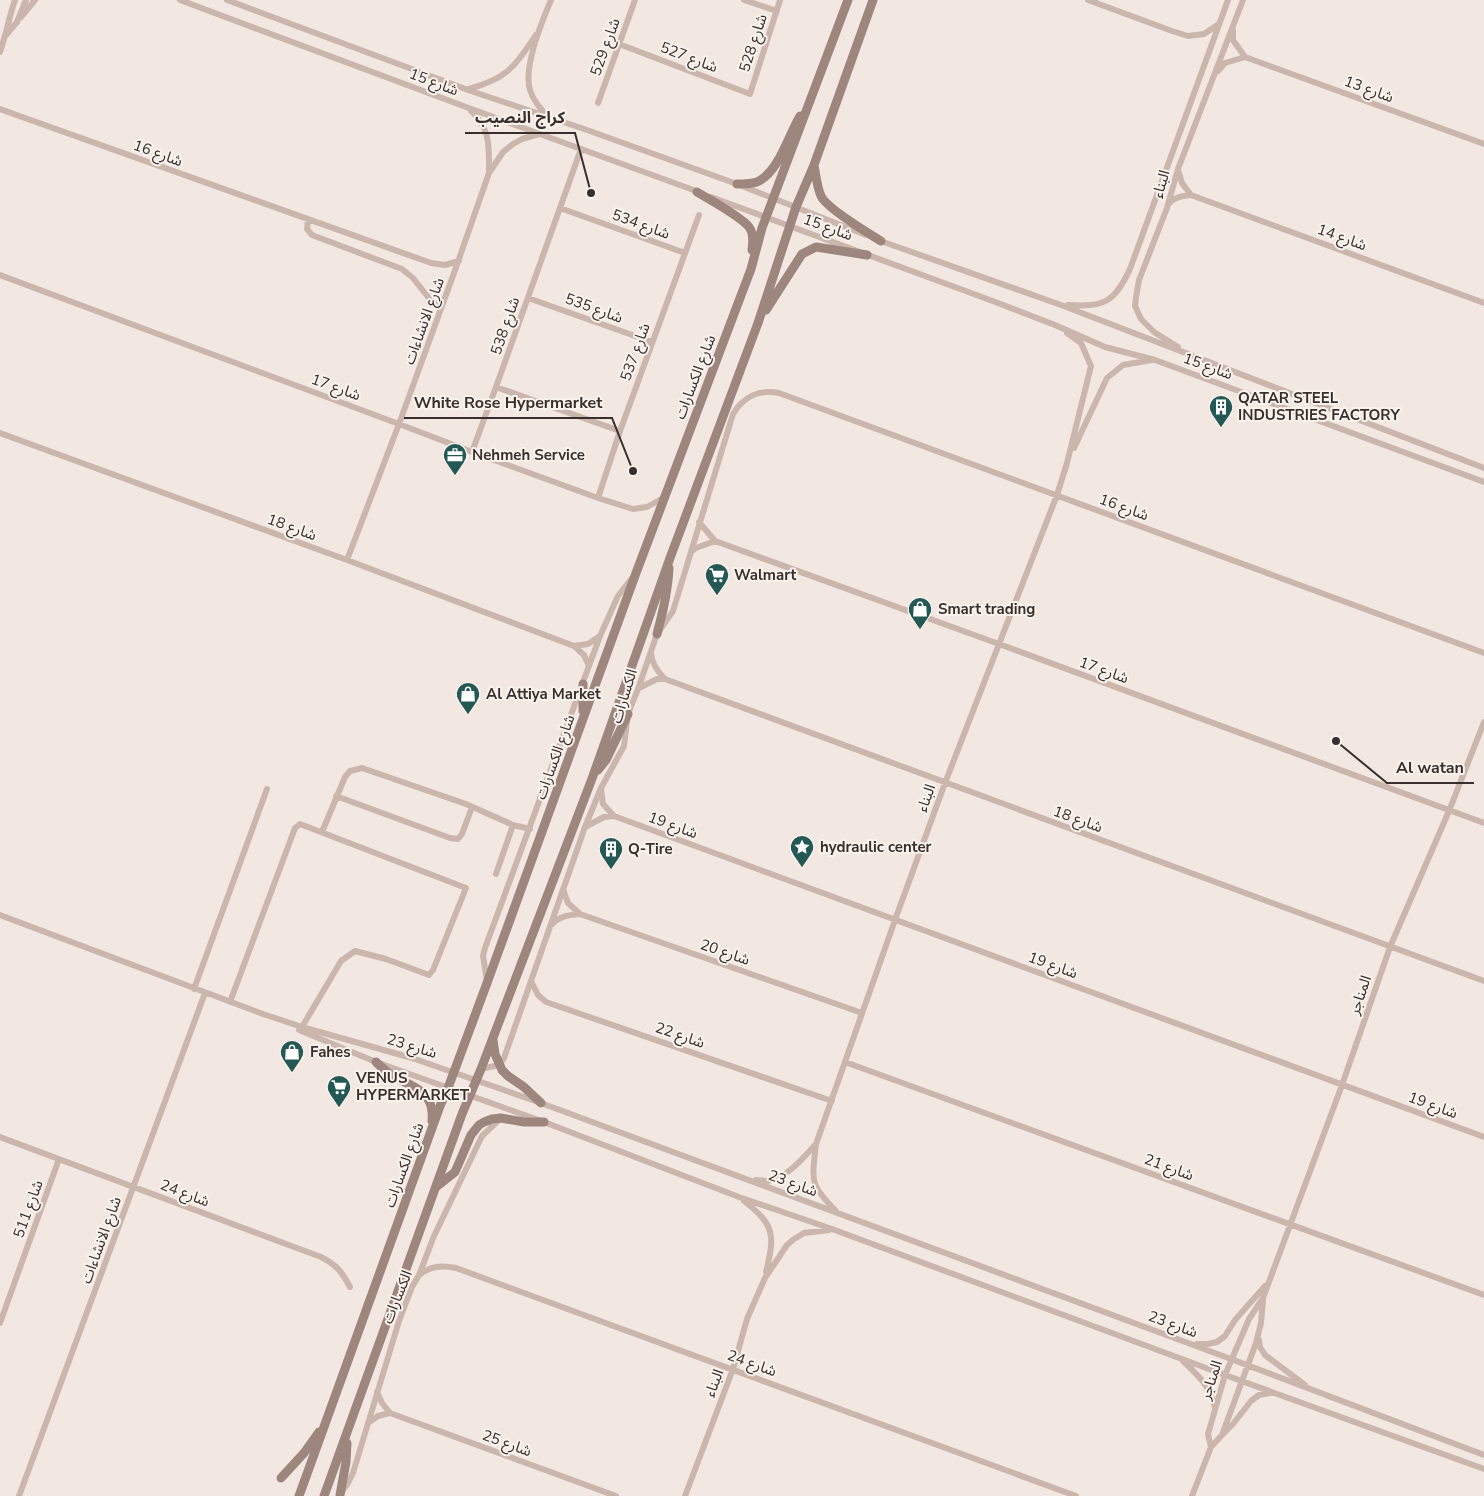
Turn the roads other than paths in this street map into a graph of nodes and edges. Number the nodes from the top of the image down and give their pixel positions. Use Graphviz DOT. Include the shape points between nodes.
graph roads {
  1 [pos="10,0"];
  2 [pos="15,0"];
  3 [pos="26,0"];
  4 [pos="34,0"];
  5 [pos="180,0"];
  6 [pos="227,0"];
  7 [pos="550,0"];
  8 [pos="635,0"];
  9 [pos="744,0"];
  10 [pos="780,0"];
  11 [pos="848,0"];
  12 [pos="873,0"];
  13 [pos="1088,0"];
  14 [pos="1228,0"];
  15 [pos="1243,0"];
  16 [pos="777,11"];
  17 [pos="9,17"];
  18 [pos="17,22"];
  19 [pos="1219,24"];
  20 [pos="1234,24"];
  21 [pos="539,29"];
  22 [pos="6,35"];
  23 [pos="619,44"];
  24 [pos="0,52"];
  25 [pos="1245,57"];
  26 [pos="1216,73"];
  27 [pos="468,90"];
  28 [pos="750,94"];
  29 [pos="812,96"];
  30 [pos="598,103"];
  31 [pos="466,107"];
  32 [pos="0,108"];
  33 [pos="548,117"];
  34 [pos="539,134"];
  35 [pos="1484,144"];
  36 [pos="580,149"];
  37 [pos="814,165"];
  38 [pos="1178,169"];
  39 [pos="489,173"];
  40 [pos="737,184"];
  41 [pos="697,192"];
  42 [pos="1191,195"];
  43 [pos="773,198"];
  44 [pos="796,207"];
  45 [pos="560,208"];
  46 [pos="1166,208"];
  47 [pos="699,215"];
  48 [pos="766,217"];
  49 [pos="308,220"];
  50 [pos="789,227"];
  51 [pos="881,241"];
  52 [pos="685,253"];
  53 [pos="867,254"];
  54 [pos="459,260"];
  55 [pos="751,269"];
  56 [pos="0,275"];
  57 [pos="528,298"];
  58 [pos="1484,302"];
  59 [pos="1061,305"];
  60 [pos="442,306"];
  61 [pos="758,323"];
  62 [pos="1055,325"];
  63 [pos="652,342"];
  64 [pos="1190,354"];
  65 [pos="1156,360"];
  66 [pos="496,388"];
  67 [pos="753,394"];
  68 [pos="399,424"];
  69 [pos="620,431"];
  70 [pos="0,433"];
  71 [pos="472,452"];
  72 [pos="1067,463"];
  73 [pos="1484,468"];
  74 [pos="1468,476"];
  75 [pos="1484,482"];
  76 [pos="1484,487"];
  77 [pos="1057,495"];
  78 [pos="598,498"];
  79 [pos="663,498"];
  80 [pos="699,522"];
  81 [pos="715,541"];
  82 [pos="690,553"];
  83 [pos="670,558"];
  84 [pos="347,560"];
  85 [pos="636,573"];
  86 [pos="657,634"];
  87 [pos="600,636"];
  88 [pos="999,644"];
  89 [pos="574,646"];
  90 [pos="651,651"];
  91 [pos="1484,653"];
  92 [pos="589,666"];
  93 [pos="665,679"];
  94 [pos="583,684"];
  95 [pos="638,689"];
  96 [pos="628,714"];
  97 [pos="583,719"];
  98 [pos="1484,722"];
  99 [pos="593,776"];
  100 [pos="945,783"];
  101 [pos="601,788"];
  102 [pos="267,789"];
  103 [pos="336,796"];
  104 [pos="472,807"];
  105 [pos="1449,811"];
  106 [pos="614,816"];
  107 [pos="1484,823"];
  108 [pos="514,825"];
  109 [pos="585,828"];
  110 [pos="530,829"];
  111 [pos="322,832"];
  112 [pos="496,874"];
  113 [pos="563,889"];
  114 [pos="580,914"];
  115 [pos="0,915"];
  116 [pos="895,920"];
  117 [pos="549,927"];
  118 [pos="1390,947"];
  119 [pos="531,981"];
  120 [pos="1484,981"];
  121 [pos="488,983"];
  122 [pos="194,989"];
  123 [pos="205,993"];
  124 [pos="230,1002"];
  125 [pos="862,1013"];
  126 [pos="264,1014"];
  127 [pos="302,1027"];
  128 [pos="493,1038"];
  129 [pos="376,1062"];
  130 [pos="845,1062"];
  131 [pos="499,1065"];
  132 [pos="481,1069"];
  133 [pos="454,1072"];
  134 [pos="476,1080"];
  135 [pos="1342,1085"];
  136 [pos="448,1088"];
  137 [pos="469,1095"];
  138 [pos="832,1101"];
  139 [pos="541,1102"];
  140 [pos="501,1118"];
  141 [pos="544,1122"];
  142 [pos="429,1136"];
  143 [pos="0,1137"];
  144 [pos="1484,1137"];
  145 [pos="816,1144"];
  146 [pos="58,1159"];
  147 [pos="745,1178"];
  148 [pos="134,1187"];
  149 [pos="436,1187"];
  150 [pos="739,1197"];
  151 [pos="839,1213"];
  152 [pos="1290,1224"];
  153 [pos="832,1230"];
  154 [pos="419,1275"];
  155 [pos="765,1278"];
  156 [pos="1270,1280"];
  157 [pos="350,1287"];
  158 [pos="1484,1294"];
  159 [pos="1263,1298"];
  160 [pos="3,1306"];
  161 [pos="0,1323"];
  162 [pos="1258,1335"];
  163 [pos="1190,1344"];
  164 [pos="1180,1359"];
  165 [pos="1231,1359"];
  166 [pos="1248,1365"];
  167 [pos="733,1369"];
  168 [pos="1225,1376"];
  169 [pos="1241,1382"];
  170 [pos="1310,1389"];
  171 [pos="377,1392"];
  172 [pos="1272,1393"];
  173 [pos="1215,1407"];
  174 [pos="390,1413"];
  175 [pos="326,1422"];
  176 [pos="368,1423"];
  177 [pos="348,1432"];
  178 [pos="1222,1435"];
  179 [pos="1211,1446"];
  180 [pos="1484,1455"];
  181 [pos="1484,1469"];
  182 [pos="281,1478"];
  183 [pos="340,1495"];
  184 [pos="19,1496"];
  185 [pos="299,1496"];
  186 [pos="324,1496"];
  187 [pos="616,1496"];
  188 [pos="685,1496"];
  189 [pos="1076,1496"];
  190 [pos="1192,1496"];
  1 -- 17 [label="street"];
  2 -- 17 [label="street"];
  3 -- 18 [label="street"];
  4 -- 18 [label="street"];
  5 -- 31 [label="street, شارع 15"];
  6 -- 27 [label="street, شارع 15"];
  7 -- 21 [label="street"];
  8 -- 23 [label="street, شارع 529"];
  9 -- 16 [label="street"];
  10 -- 16 [label="street, شارع 528"];
  11 -- 29 [label="street, شارع الكسارات"];
  12 -- 37 [label="street"];
  13 -- 19 [label="street" via="1188,36 1204,34"];
  14 -- 19 [label="street, البناء"];
  15 -- 20 [label="street, البناء"];
  16 -- 28 [label="street, شارع 528"];
  17 -- 22 [label="street"];
  18 -- 22 [label="street"];
  19 -- 59 [label="street, البناء" via="1122,286 1102,304"];
  20 -- 25 [label="street" via="1233,40"];
  20 -- 26 [label="street, البناء"];
  21 -- 27 [label="street" via="509,71 488,84"];
  21 -- 33 [label="street" via="528,79 532,96"];
  22 -- 24 [label="street"];
  23 -- 28 [label="street, شارع 527"];
  23 -- 30 [label="street, شارع 529"];
  25 -- 26 [label="street" via="1225,63"];
  25 -- 35 [label="street, شارع 13"];
  26 -- 38 [label="street, البناء"];
  27 -- 33 [label="street, شارع 15"];
  29 -- 40 [label="street" via="767,176 756,182"];
  29 -- 43 [label="street, شارع الكسارات"];
  31 -- 34 [label="street, شارع 15"];
  31 -- 39 [label="street, شارع الانشاءات" via="483,126"];
  32 -- 49 [label="street, شارع 16"];
  33 -- 40 [label="street, شارع 15"];
  34 -- 36 [label="street, شارع 15"];
  34 -- 39 [label="street, شارع الانشاءات" via="513,144 503,152"];
  36 -- 41 [label="street, شارع 15"];
  36 -- 45 [label="street"];
  37 -- 44 [label="street"];
  37 -- 51 [label="street" via="821,198"];
  38 -- 42 [label="street" via="1182,183"];
  38 -- 46 [label="street, البناء"];
  39 -- 54 [label="street, شارع الانشاءات"];
  40 -- 43 [label="street, شارع 15"];
  41 -- 48 [label="street, شارع 15"];
  41 -- 55 [label="street" via="750,228 753,242"];
  42 -- 46 [label="street" via="1170,202"];
  42 -- 58 [label="street, شارع 14"];
  43 -- 44 [label="street, شارع 15"];
  43 -- 48 [label="street, شارع الكسارات"];
  44 -- 50 [label="street"];
  44 -- 51 [label="street, شارع 15"];
  45 -- 52 [label="street, شارع 534"];
  45 -- 57 [label="street, شارع 538"];
  46 -- 64 [label="street, البناء" via="1139,280 1135,306 1140,319 1154,332"];
  47 -- 52 [label="street, شارع 537"];
  48 -- 50 [label="street, شارع 15"];
  48 -- 55 [label="street, شارع الكسارات"];
  49 -- 54 [label="street, شارع 16" via="431,263 445,265"];
  49 -- 60 [label="street" via="306,229 312,236 402,269 432,302"];
  50 -- 53 [label="street, شارع 15"];
  50 -- 61 [label="street"];
  51 -- 59 [label="street, شارع 15"];
  52 -- 63 [label="street, شارع 537"];
  53 -- 61 [label="street" via="816,247 802,254"];
  53 -- 62 [label="street, شارع 15"];
  54 -- 60 [label="street, شارع الانشاءات"];
  55 -- 79 [label="street, شارع الكسارات"];
  56 -- 68 [label="street, شارع 17"];
  57 -- 63 [label="street, شارع 535"];
  57 -- 66 [label="street, شارع 538"];
  59 -- 64 [label="street, شارع 15"];
  60 -- 68 [label="street, شارع الانشاءات"];
  61 -- 83 [label="street"];
  62 -- 65 [label="street, شارع 15" via="1105,347"];
  62 -- 72 [label="street, البناء" via="1081,343 1091,366"];
  63 -- 69 [label="street, شارع 537"];
  64 -- 73 [label="street, شارع 15"];
  65 -- 72 [label="street, البناء" via="1123,365 1107,378"];
  65 -- 74 [label="street, شارع 15"];
  66 -- 69 [label="street"];
  66 -- 71 [label="street, شارع 538"];
  67 -- 77 [label="street, شارع 16" via="778,393"];
  67 -- 80 [label="street, الكسارات" via="738,405 733,414"];
  68 -- 71 [label="street, شارع 17"];
  68 -- 84 [label="street, شارع الانشاءات"];
  69 -- 78 [label="street, شارع 537"];
  70 -- 84 [label="street, شارع 18"];
  71 -- 78 [label="street, شارع 17"];
  72 -- 77 [label="street, البناء"];
  74 -- 75 [label="street, شارع 15"];
  74 -- 76 [label="street, شارع 15"];
  77 -- 88 [label="street, البناء"];
  77 -- 91 [label="street, شارع 16"];
  78 -- 79 [label="street, شارع 17" via="633,509 647,508"];
  79 -- 85 [label="street, شارع الكسارات"];
  80 -- 81 [label="street, شارع 17"];
  80 -- 82 [label="street, الكسارات"];
  81 -- 82 [label="street"];
  81 -- 88 [label="street, شارع 17"];
  82 -- 86 [label="street, الكسارات" via="673,611"];
  83 -- 86 [label="street" via="668,586"];
  83 -- 99 [label="street"];
  84 -- 89 [label="street, شارع 18"];
  85 -- 87 [label="street" via="618,596"];
  85 -- 97 [label="street, شارع الكسارات"];
  86 -- 90 [label="street, الكسارات"];
  87 -- 89 [label="street" via="588,644"];
  87 -- 92 [label="street"];
  88 -- 100 [label="street, البناء"];
  88 -- 105 [label="street, شارع 17"];
  89 -- 92 [label="street" via="584,655"];
  90 -- 93 [label="street" via="651,659"];
  90 -- 95 [label="street, الكسارات"];
  92 -- 94 [label="street"];
  93 -- 95 [label="street" via="657,679"];
  93 -- 100 [label="street, شارع 18"];
  94 -- 97 [label="street"];
  94 -- 110 [label="street"];
  95 -- 96 [label="street, الكسارات"];
  96 -- 99 [label="street" via="606,760"];
  96 -- 101 [label="street, الكسارات" via="624,746"];
  97 -- 121 [label="street, شارع الكسارات"];
  98 -- 105 [label="street, المناجر"];
  99 -- 128 [label="street"];
  100 -- 116 [label="street, البناء"];
  100 -- 118 [label="street, شارع 18"];
  101 -- 106 [label="street" via="603,804"];
  101 -- 109 [label="street, الكسارات"];
  102 -- 122 [label="street"];
  103 -- 104 [label="street" via="350,771 362,768"];
  103 -- 104 [label="street" via="450,838 458,838 462,834"];
  103 -- 111 [label="street"];
  104 -- 108 [label="street"];
  105 -- 107 [label="street, شارع 17"];
  105 -- 118 [label="street, المناجر"];
  106 -- 109 [label="street" via="604,816"];
  106 -- 116 [label="street, شارع 19"];
  108 -- 110 [label="street"];
  108 -- 112 [label="street"];
  109 -- 113 [label="street, الكسارات"];
  110 -- 121 [label="street" via="485,948 483,963"];
  111 -- 124 [label="street" via="300,824 295,828"];
  111 -- 127 [label="street" via="466,888 434,970 429,975 355,951 341,961"];
  113 -- 114 [label="street" via="568,903"];
  113 -- 117 [label="street, الكسارات"];
  114 -- 117 [label="street" via="561,917"];
  114 -- 125 [label="street, شارع 20"];
  115 -- 122 [label="street, شارع 23"];
  116 -- 125 [label="street, البناء"];
  116 -- 135 [label="street, شارع 19"];
  117 -- 119 [label="street, الكسارات"];
  118 -- 120 [label="street, شارع 18"];
  118 -- 135 [label="street, المناجر"];
  119 -- 131 [label="street, الكسارات"];
  119 -- 138 [label="street, شارع 22" via="546,1002"];
  121 -- 133 [label="street, شارع الكسارات"];
  122 -- 123 [label="street, شارع 23"];
  123 -- 124 [label="street, شارع 23"];
  123 -- 148 [label="street, شارع الانشاءات"];
  124 -- 126 [label="street, شارع 23"];
  125 -- 130 [label="street, البناء"];
  126 -- 127 [label="street, شارع 23"];
  126 -- 129 [label="street, شارع 23"];
  127 -- 133 [label="street, شارع 23"];
  128 -- 131 [label="street"];
  128 -- 132 [label="street"];
  129 -- 136 [label="street, شارع 23"];
  129 -- 142 [label="street" via="424,1095 432,1110"];
  130 -- 138 [label="street, البناء"];
  130 -- 152 [label="street, شارع 21"];
  131 -- 132 [label="street"];
  131 -- 139 [label="street"];
  132 -- 134 [label="street"];
  133 -- 134 [label="street, شارع 23"];
  133 -- 136 [label="street, شارع الكسارات"];
  134 -- 137 [label="street"];
  134 -- 139 [label="street, شارع 23"];
  135 -- 144 [label="street, شارع 19"];
  135 -- 152 [label="street, المناجر"];
  136 -- 137 [label="street, شارع 23"];
  136 -- 142 [label="street, شارع الكسارات"];
  137 -- 141 [label="street, شارع 23"];
  137 -- 149 [label="street"];
  138 -- 145 [label="street, البناء"];
  139 -- 147 [label="street, شارع 23"];
  140 -- 141 [label="street"];
  140 -- 149 [label="street" via="479,1125 471,1135 455,1172"];
  140 -- 154 [label="street, الكسارات" via="482,1136"];
  141 -- 150 [label="street, شارع 23"];
  142 -- 175 [label="street, شارع الكسارات"];
  143 -- 146 [label="street, شارع 24"];
  145 -- 147 [label="street, البناء" via="796,1166 778,1177 767,1181"];
  145 -- 151 [label="street, البناء" via="815,1186"];
  146 -- 148 [label="street, شارع 24"];
  146 -- 160 [label="street, شارع 511"];
  147 -- 151 [label="street, شارع 23"];
  148 -- 157 [label="street, شارع 24" via="321,1257 336,1265"];
  148 -- 184 [label="street, شارع الانشاءات"];
  149 -- 177 [label="street"];
  150 -- 153 [label="street, شارع 23"];
  150 -- 155 [label="street, البناء" via="764,1218 771,1231 771,1253"];
  151 -- 163 [label="street, شارع 23"];
  152 -- 156 [label="street, المناجر"];
  152 -- 158 [label="street, شارع 21"];
  153 -- 155 [label="street, البناء" via="804,1233 794,1238"];
  153 -- 164 [label="street, شارع 23"];
  154 -- 167 [label="street, شارع 24" via="436,1266 456,1268"];
  154 -- 171 [label="street, الكسارات" via="399,1321"];
  155 -- 167 [label="street, البناء" via="747,1319"];
  156 -- 159 [label="street, المناجر"];
  156 -- 163 [label="street, المناجر" via="1225,1336 1217,1342"];
  159 -- 162 [label="street, المناجر"];
  159 -- 165 [label="street, المناجر" via="1249,1319"];
  160 -- 161 [label="street, شارع 511"];
  162 -- 166 [label="street, المناجر"];
  162 -- 170 [label="street, شارع 23" via="1265,1355"];
  163 -- 165 [label="street, شارع 23"];
  164 -- 168 [label="street, شارع 23"];
  164 -- 173 [label="street, شارع 23" via="1202,1379"];
  165 -- 166 [label="street, شارع 23"];
  165 -- 168 [label="street, المناجر"];
  166 -- 169 [label="street, المناجر"];
  166 -- 170 [label="street, شارع 23"];
  167 -- 188 [label="street, البناء"];
  167 -- 189 [label="street, شارع 24"];
  168 -- 169 [label="street, شارع 23"];
  168 -- 173 [label="street, المناجر"];
  169 -- 172 [label="street, شارع 23"];
  169 -- 178 [label="street, المناجر"];
  170 -- 180 [label="street, شارع 23"];
  171 -- 174 [label="street"];
  171 -- 176 [label="street, الكسارات"];
  172 -- 178 [label="street, المناجر" via="1259,1395 1251,1401"];
  172 -- 181 [label="street, شارع 23"];
  173 -- 179 [label="street, المناجر" via="1208,1434"];
  174 -- 176 [label="street"];
  174 -- 187 [label="street, شارع 25"];
  175 -- 182 [label="street"];
  175 -- 185 [label="street, شارع الكسارات"];
  176 -- 183 [label="street, الكسارات" via="353,1473"];
  177 -- 183 [label="street"];
  177 -- 186 [label="street"];
  178 -- 179 [label="street, المناجر"];
  179 -- 190 [label="street, المناجر"];
}
